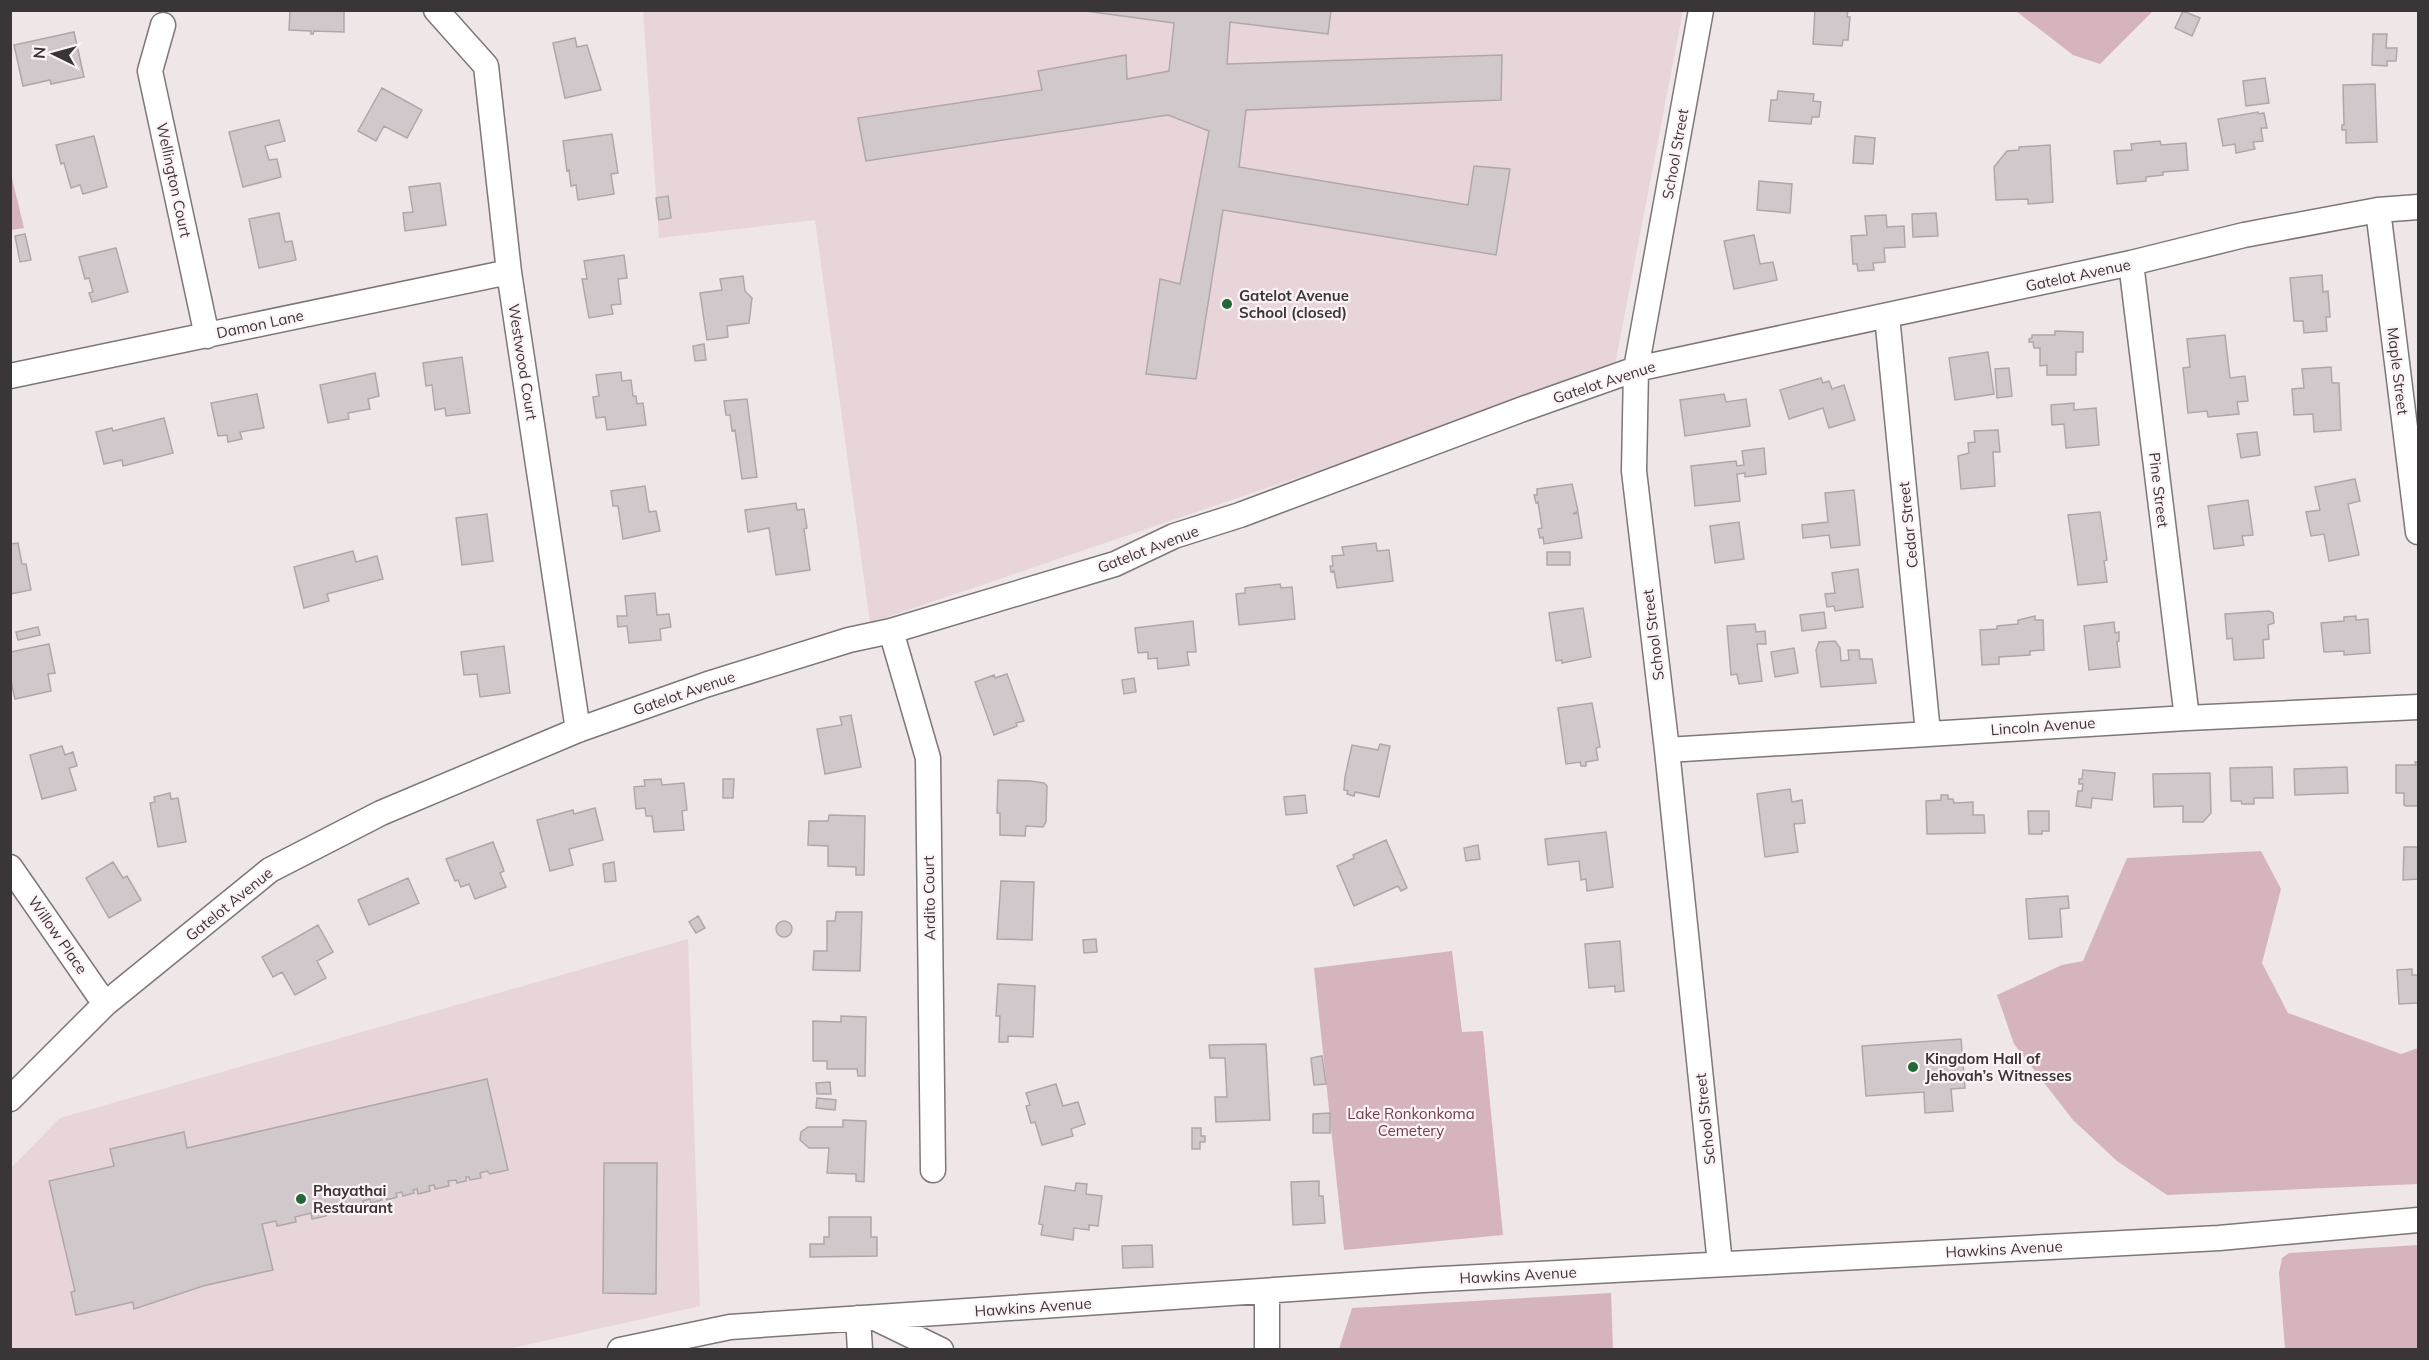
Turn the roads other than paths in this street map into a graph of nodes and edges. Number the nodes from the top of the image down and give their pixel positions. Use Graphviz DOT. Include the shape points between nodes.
graph roads {
  1 [pos="436,10"];
  2 [pos="1701,10"];
  3 [pos="163,25"];
  4 [pos="2418,207"];
  5 [pos="2378,210"];
  6 [pos="2131,263"];
  7 [pos="509,273"];
  8 [pos="1887,316"];
  9 [pos="207,336"];
  10 [pos="1636,369"];
  11 [pos="10,376"];
  12 [pos="2418,532"];
  13 [pos="891,631"];
  14 [pos="2418,707"];
  15 [pos="2187,718"];
  16 [pos="578,730"];
  17 [pos="1928,734"];
  18 [pos="1667,750"];
  19 [pos="10,867"];
  20 [pos="105,1004"];
  21 [pos="10,1099"];
  22 [pos="933,1170"];
  23 [pos="2418,1220"];
  24 [pos="1720,1264"];
  25 [pos="1267,1292"];
  26 [pos="867,1318"];
  27 [pos="620,1350"];
  28 [pos="860,1350"];
  29 [pos="941,1350"];
  30 [pos="1267,1350"];
  1 -- 7 [label="street, Westwood Court" via="486,66"];
  2 -- 10 [label="street, School Street"];
  3 -- 9 [label="street, Wellington Court" via="150,71"];
  4 -- 5 [label="street, Gatelot Avenue"];
  5 -- 6 [label="street, Gatelot Avenue" via="2244,235"];
  5 -- 12 [label="street, Maple Street"];
  6 -- 8 [label="street, Gatelot Avenue"];
  6 -- 15 [label="street, Pine Street"];
  7 -- 9 [label="street, Damon Lane"];
  7 -- 16 [label="street, Westwood Court"];
  8 -- 10 [label="street, Gatelot Avenue"];
  8 -- 17 [label="street, Cedar Street"];
  9 -- 11 [label="street, Damon Lane"];
  10 -- 13 [label="street, Gatelot Avenue" via="1174,537 1115,564"];
  10 -- 18 [label="street, School Street" via="1634,471"];
  13 -- 16 [label="street, Gatelot Avenue" via="849,640 708,684"];
  13 -- 22 [label="street, Ardito Court" via="928,758"];
  14 -- 15 [label="street, Lincoln Avenue"];
  15 -- 17 [label="street, Lincoln Avenue"];
  16 -- 20 [label="street, Gatelot Avenue" via="381,813 270,870"];
  17 -- 18 [label="street, Lincoln Avenue"];
  18 -- 24 [label="street, School Street"];
  19 -- 20 [label="street, Willow Place"];
  20 -- 21 [label="street, Gatelot Avenue"];
  23 -- 24 [label="street, Hawkins Avenue" via="2219,1238"];
  24 -- 25 [label="street, Hawkins Avenue"];
  25 -- 26 [label="street, Hawkins Avenue"];
  25 -- 30 [label="street"];
  26 -- 27 [label="street, Hawkins Avenue" via="730,1327"];
  26 -- 28 [label="street"];
  26 -- 29 [label="street"];
}
